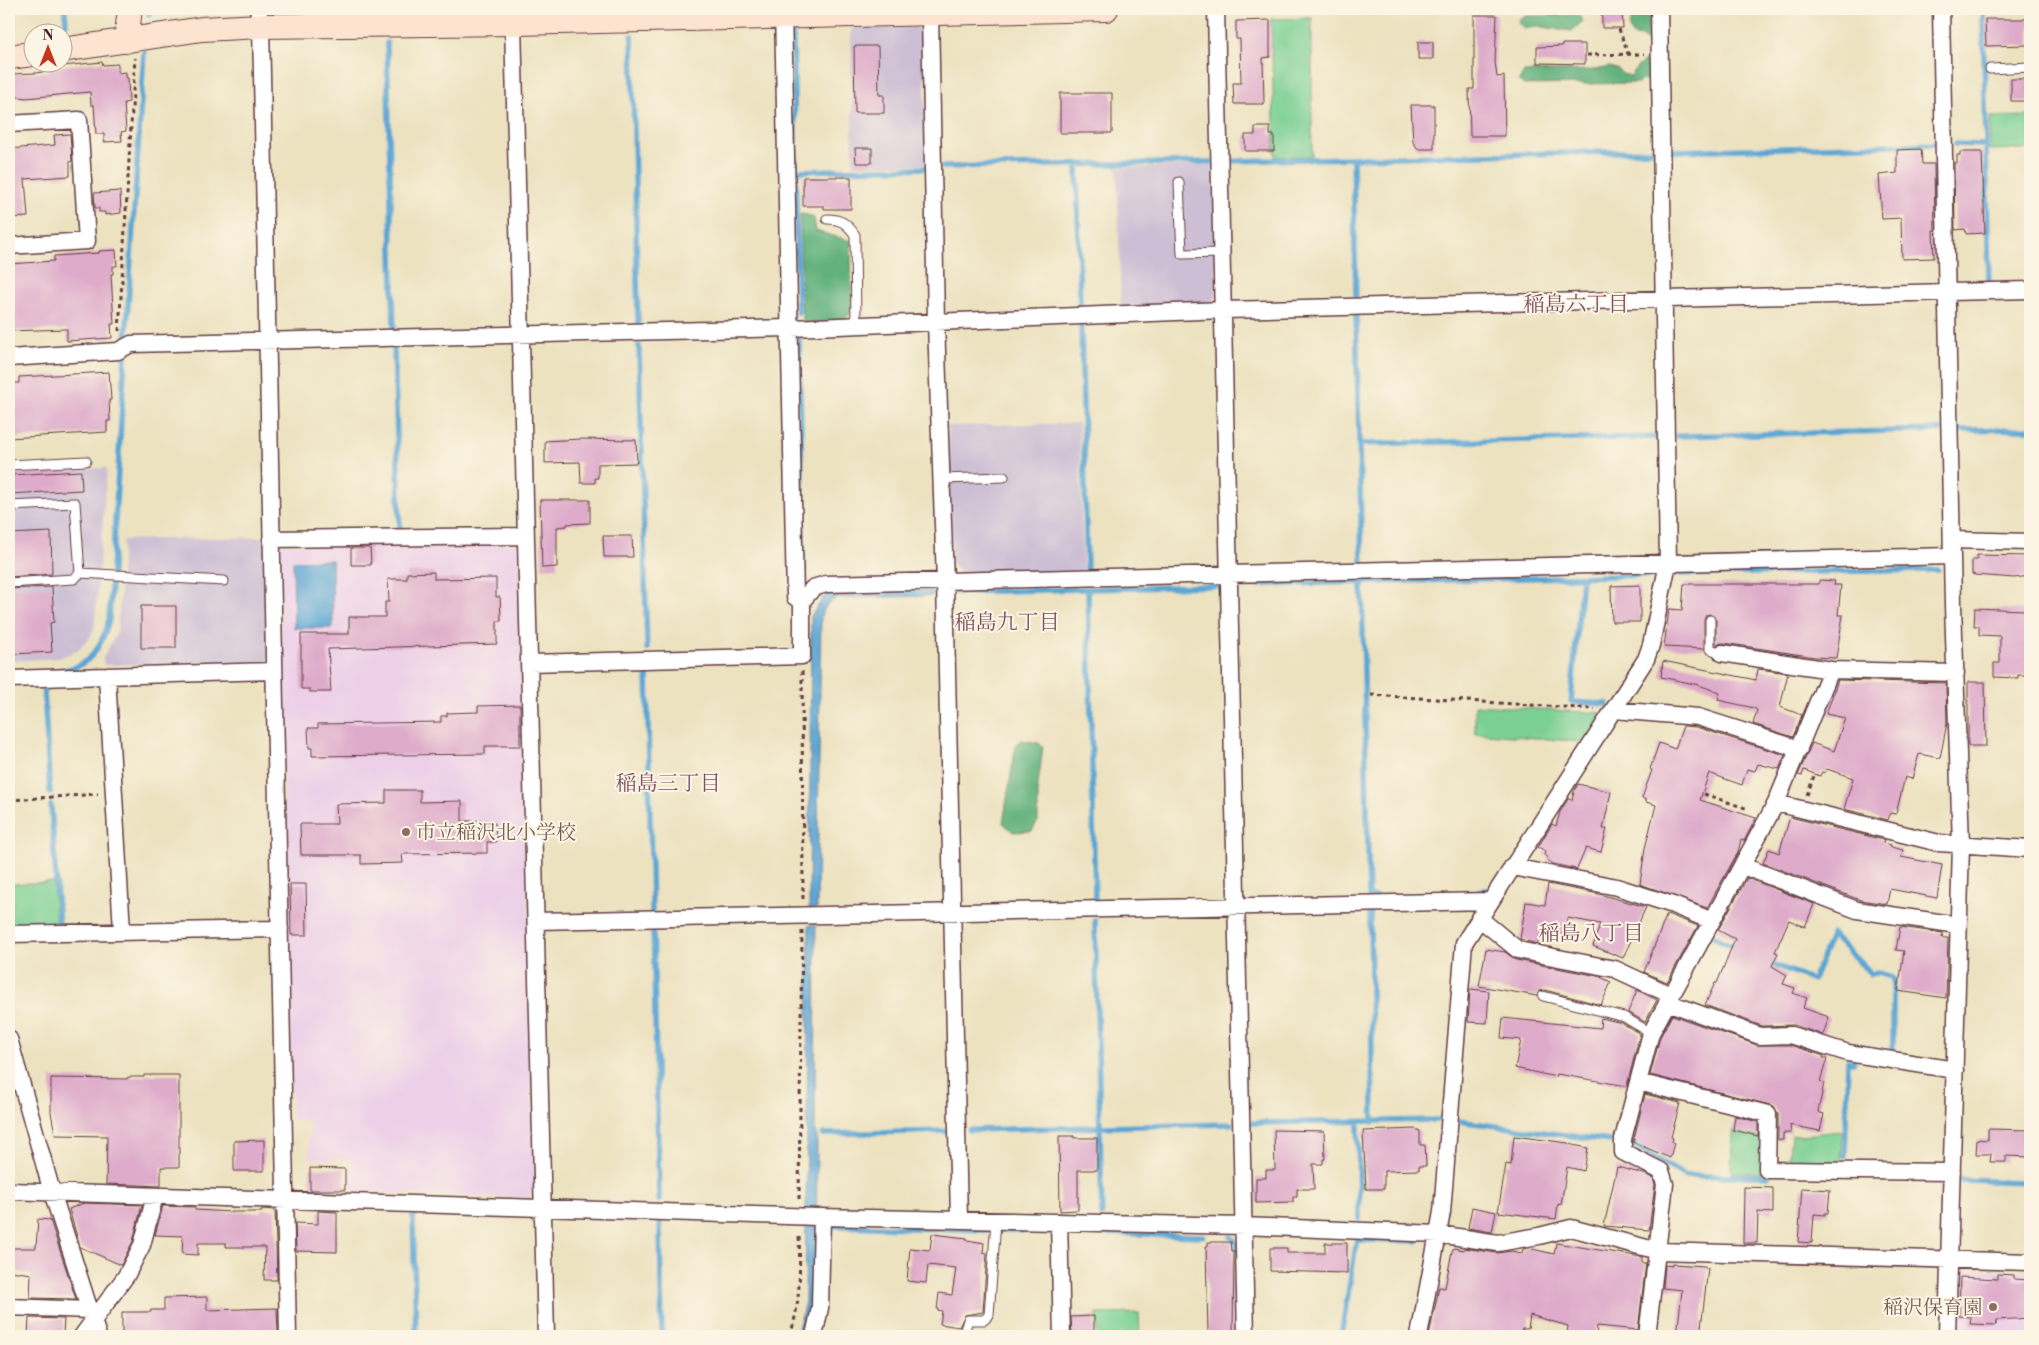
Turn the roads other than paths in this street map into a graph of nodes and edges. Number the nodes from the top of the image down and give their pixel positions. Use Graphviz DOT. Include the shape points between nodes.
graph roads {
  1 [pos="130,9"];
  2 [pos="1106,9"];
  3 [pos="1216,9"];
  4 [pos="1659,9"];
  5 [pos="1941,9"];
  6 [pos="809,12"];
  7 [pos="783,13"];
  8 [pos="930,13"];
  9 [pos="259,17"];
  10 [pos="516,18"];
  11 [pos="131,40"];
  12 [pos="72,49"];
  13 [pos="22,55"];
  14 [pos="9,57"];
  15 [pos="2030,67"];
  16 [pos="1990,69"];
  17 [pos="9,124"];
  18 [pos="1179,182"];
  19 [pos="827,219"];
  20 [pos="9,246"];
  21 [pos="1222,253"];
  22 [pos="2030,290"];
  23 [pos="1947,293"];
  24 [pos="1664,300"];
  25 [pos="1223,310"];
  26 [pos="936,322"];
  27 [pos="856,326"];
  28 [pos="791,328"];
  29 [pos="522,335"];
  30 [pos="268,341"];
  31 [pos="9,358"];
  32 [pos="86,461"];
  33 [pos="9,466"];
  34 [pos="1004,477"];
  35 [pos="942,479"];
  36 [pos="9,506"];
  37 [pos="526,536"];
  38 [pos="271,538"];
  39 [pos="1952,540"];
  40 [pos="2030,542"];
  41 [pos="1952,556"];
  42 [pos="1668,563"];
  43 [pos="80,573"];
  44 [pos="1229,574"];
  45 [pos="224,581"];
  46 [pos="945,581"];
  47 [pos="9,583"];
  48 [pos="802,601"];
  49 [pos="1710,620"];
  50 [pos="1722,653"];
  51 [pos="530,663"];
  52 [pos="1831,670"];
  53 [pos="274,671"];
  54 [pos="1956,673"];
  55 [pos="107,676"];
  56 [pos="9,680"];
  57 [pos="1614,710"];
  58 [pos="1800,749"];
  59 [pos="1776,803"];
  60 [pos="1961,845"];
  61 [pos="2030,849"];
  62 [pos="1743,866"];
  63 [pos="1512,867"];
  64 [pos="1490,901"];
  65 [pos="1236,906"];
  66 [pos="953,912"];
  67 [pos="1479,918"];
  68 [pos="536,921"];
  69 [pos="1712,922"];
  70 [pos="1958,925"];
  71 [pos="280,929"];
  72 [pos="122,931"];
  73 [pos="9,934"];
  74 [pos="1543,996"];
  75 [pos="1669,999"];
  76 [pos="1651,1034"];
  77 [pos="9,1039"];
  78 [pos="1955,1070"];
  79 [pos="1638,1082"];
  80 [pos="1952,1172"];
  81 [pos="9,1191"];
  82 [pos="52,1192"];
  83 [pos="155,1196"];
  84 [pos="285,1200"];
  85 [pos="543,1208"];
  86 [pos="810,1217"];
  87 [pos="959,1220"];
  88 [pos="996,1221"];
  89 [pos="1059,1222"];
  90 [pos="1244,1226"];
  91 [pos="1438,1234"];
  92 [pos="1658,1250"];
  93 [pos="1950,1259"];
  94 [pos="2030,1262"];
  95 [pos="9,1307"];
  96 [pos="92,1315"];
  97 [pos="82,1336"];
  98 [pos="98,1336"];
  99 [pos="288,1336"];
  100 [pos="546,1336"];
  101 [pos="814,1336"];
  102 [pos="963,1336"];
  103 [pos="1062,1336"];
  104 [pos="1246,1336"];
  105 [pos="1419,1336"];
  106 [pos="1647,1336"];
  107 [pos="1947,1336"];
  1 -- 11 [label="street"];
  2 -- 8 [label="street"];
  3 -- 21 [label="street"];
  4 -- 24 [label="street"];
  5 -- 23 [label="street"];
  6 -- 7 [label="street"];
  6 -- 8 [label="street"];
  7 -- 10 [label="street"];
  7 -- 28 [label="street"];
  8 -- 26 [label="street"];
  9 -- 10 [label="street"];
  9 -- 11 [label="street"];
  9 -- 30 [label="street"];
  10 -- 29 [label="street"];
  11 -- 12 [label="street"];
  13 -- 14 [label="street"];
  15 -- 16 [label="lane"];
  17 -- 20 [label="street" via="79,120 87,241"];
  18 -- 21 [label="lane" via="1182,254"];
  19 -- 27 [label="lane" via="838,219 855,234"];
  21 -- 25 [label="street"];
  22 -- 23 [label="street"];
  23 -- 24 [label="street"];
  23 -- 39 [label="street"];
  24 -- 25 [label="street"];
  24 -- 42 [label="street"];
  25 -- 26 [label="street"];
  25 -- 44 [label="street"];
  26 -- 27 [label="street"];
  26 -- 35 [label="street"];
  27 -- 28 [label="street"];
  28 -- 29 [label="street"];
  28 -- 48 [label="street" via="796,597"];
  29 -- 30 [label="street"];
  29 -- 37 [label="street"];
  30 -- 31 [label="street" via="131,344 118,351"];
  30 -- 38 [label="street"];
  32 -- 33 [label="lane"];
  34 -- 35 [label="lane"];
  35 -- 46 [label="street"];
  36 -- 43 [label="lane" via="75,503"];
  37 -- 38 [label="street"];
  37 -- 51 [label="street"];
  38 -- 53 [label="street"];
  39 -- 40 [label="street"];
  39 -- 41 [label="street"];
  41 -- 42 [label="street"];
  41 -- 54 [label="street"];
  42 -- 44 [label="street"];
  42 -- 57 [label="street" via="1646,658"];
  43 -- 45 [label="lane"];
  43 -- 47 [label="lane" via="74,579"];
  44 -- 46 [label="street"];
  44 -- 65 [label="street"];
  46 -- 48 [label="street" via="826,584 813,588"];
  46 -- 66 [label="street"];
  48 -- 51 [label="street" via="802,656"];
  49 -- 50 [label="lane" via="1710,649"];
  50 -- 52 [label="street"];
  51 -- 68 [label="street"];
  52 -- 54 [label="street"];
  52 -- 58 [label="street"];
  53 -- 55 [label="street"];
  53 -- 71 [label="street"];
  54 -- 60 [label="street"];
  55 -- 56 [label="street"];
  55 -- 72 [label="street"];
  57 -- 58 [label="street" via="1698,717"];
  57 -- 63 [label="street"];
  58 -- 59 [label="street"];
  59 -- 60 [label="street" via="1939,844"];
  59 -- 62 [label="street"];
  60 -- 61 [label="street"];
  60 -- 70 [label="street"];
  62 -- 69 [label="street"];
  62 -- 70 [label="street" via="1857,910"];
  63 -- 64 [label="street"];
  63 -- 69 [label="street" via="1617,887 1674,905"];
  64 -- 65 [label="street"];
  64 -- 67 [label="street"];
  65 -- 66 [label="street"];
  65 -- 90 [label="street"];
  66 -- 68 [label="street"];
  66 -- 87 [label="street"];
  67 -- 75 [label="street" via="1518,950 1615,969"];
  67 -- 91 [label="street" via="1464,943 1462,955"];
  68 -- 85 [label="street"];
  69 -- 75 [label="street"];
  70 -- 78 [label="street"];
  71 -- 72 [label="street"];
  71 -- 84 [label="street"];
  72 -- 73 [label="street"];
  74 -- 76 [label="lane" via="1624,1017"];
  75 -- 76 [label="street"];
  75 -- 78 [label="street" via="1760,1036 1791,1035 1848,1053"];
  76 -- 79 [label="street"];
  77 -- 82 [label="street"];
  78 -- 80 [label="street"];
  79 -- 80 [label="street" via="1768,1114 1767,1170"];
  79 -- 92 [label="street" via="1623,1139 1623,1152 1661,1171 1665,1184"];
  80 -- 93 [label="street"];
  81 -- 82 [label="street"];
  82 -- 83 [label="street"];
  82 -- 96 [label="street"];
  83 -- 84 [label="street"];
  83 -- 96 [label="street" via="142,1245 126,1276"];
  84 -- 85 [label="street"];
  84 -- 99 [label="street"];
  85 -- 86 [label="street"];
  85 -- 100 [label="street"];
  86 -- 87 [label="street"];
  86 -- 101 [label="street" via="820,1308"];
  87 -- 88 [label="street"];
  88 -- 89 [label="street"];
  88 -- 102 [label="lane" via="989,1314 984,1320 968,1320"];
  89 -- 90 [label="street"];
  89 -- 103 [label="street"];
  90 -- 91 [label="street"];
  90 -- 104 [label="street"];
  91 -- 92 [label="street" via="1498,1243 1571,1228"];
  91 -- 105 [label="street"];
  92 -- 93 [label="street"];
  92 -- 106 [label="street"];
  93 -- 94 [label="street"];
  93 -- 107 [label="street"];
  95 -- 96 [label="street"];
  96 -- 97 [label="street"];
  96 -- 98 [label="street"];
}
